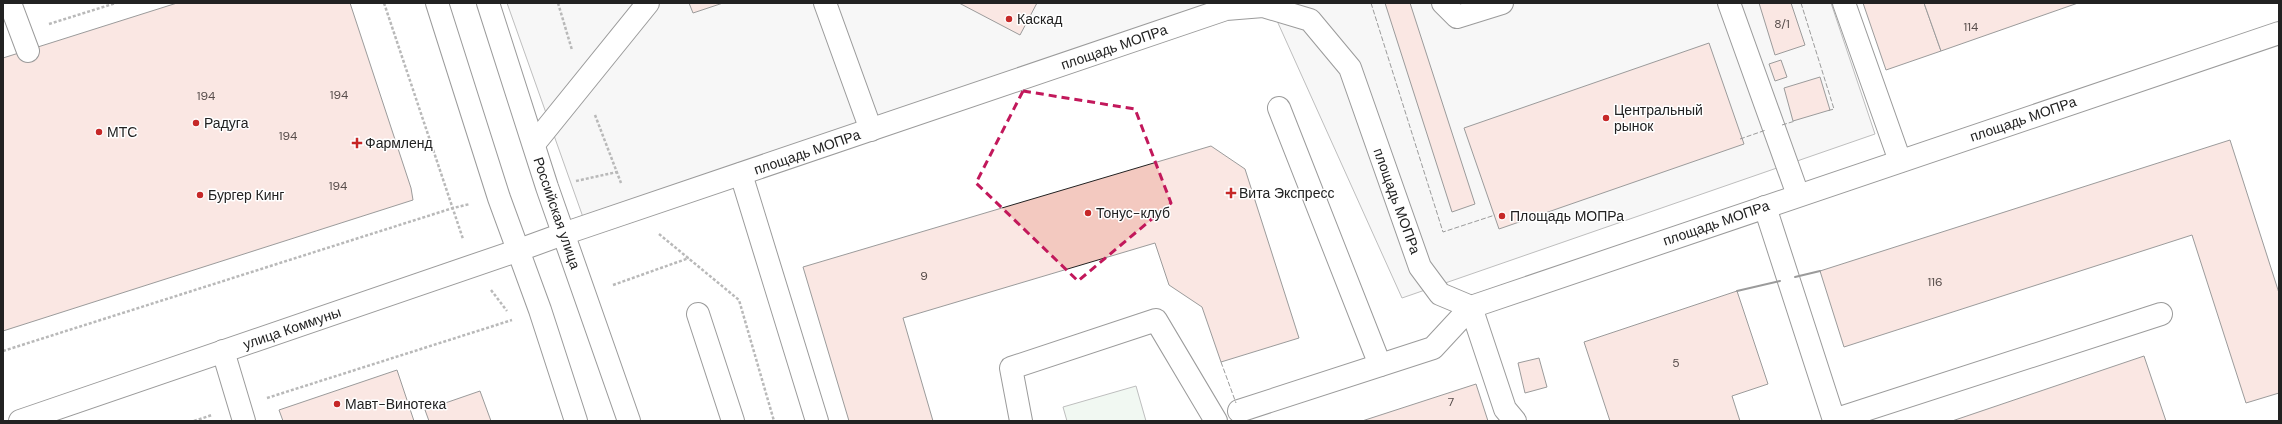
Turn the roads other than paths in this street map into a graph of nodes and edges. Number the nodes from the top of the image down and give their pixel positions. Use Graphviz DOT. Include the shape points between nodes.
graph roads {
  1 [pos="10,3"];
  2 [pos="437,3"];
  3 [pos="488,3"];
  4 [pos="648,3"];
  5 [pos="825,3"];
  6 [pos="1443,3"];
  7 [pos="1502,3"];
  8 [pos="1729,3"];
  9 [pos="1844,3"];
  10 [pos="1266,4"];
  11 [pos="1225,6"];
  12 [pos="2279,33"];
  13 [pos="25,42"];
  14 [pos="1279,108"];
  15 [pos="871,130"];
  16 [pos="534,144"];
  17 [pos="1900,161"];
  18 [pos="741,174"];
  19 [pos="1798,196"];
  20 [pos="1764,207"];
  21 [pos="563,234"];
  22 [pos="519,250"];
  23 [pos="1471,307"];
  24 [pos="698,314"];
  25 [pos="2161,314"];
  26 [pos="223,351"];
  27 [pos="1380,365"];
  28 [pos="1239,411"];
  29 [pos="242,414"];
  30 [pos="20,421"];
  31 [pos="576,421"];
  32 [pos="628,421"];
  33 [pos="733,421"];
  34 [pos="817,421"];
  35 [pos="1021,421"];
  36 [pos="1216,421"];
  37 [pos="1515,421"];
  1 -- 13 [label="street"];
  2 -- 22 [label="street" via="499,198"];
  3 -- 16 [label="street, Российская улица"];
  4 -- 16 [label="street"];
  5 -- 15 [label="street"];
  6 -- 7 [label="street" via="1457,17"];
  8 -- 19 [label="street"];
  9 -- 17 [label="street"];
  10 -- 11 [label="street, площадь МОПРа"];
  10 -- 23 [label="street, площадь МОПРа" via="1310,20 1350,68 1420,267 1440,294"];
  11 -- 15 [label="street, площадь МОПРа"];
  12 -- 17 [label="street, площадь МОПРа"];
  14 -- 27 [label="street"];
  15 -- 18 [label="street, площадь МОПРа"];
  16 -- 21 [label="street, Российская улица"];
  17 -- 19 [label="street, площадь МОПРа"];
  18 -- 21 [label="street, площадь МОПРа"];
  18 -- 34 [label="street"];
  19 -- 20 [label="street, площадь МОПРа"];
  20 -- 23 [label="street, площадь МОПРа"];
  20 -- 25 [label="street" via="1834,420"];
  21 -- 22 [label="street, улица Коммуны"];
  21 -- 32 [label="street, Российская улица"];
  22 -- 26 [label="street, улица Коммуны"];
  22 -- 31 [label="street"];
  23 -- 27 [label="street" via="1433,348"];
  23 -- 37 [label="street" via="1505,409"];
  24 -- 33 [label="street"];
  26 -- 29 [label="street"];
  26 -- 30 [label="street, улица Коммуны"];
  27 -- 28 [label="street"];
  35 -- 36 [label="street" via="1011,368 1156,320"];
}
